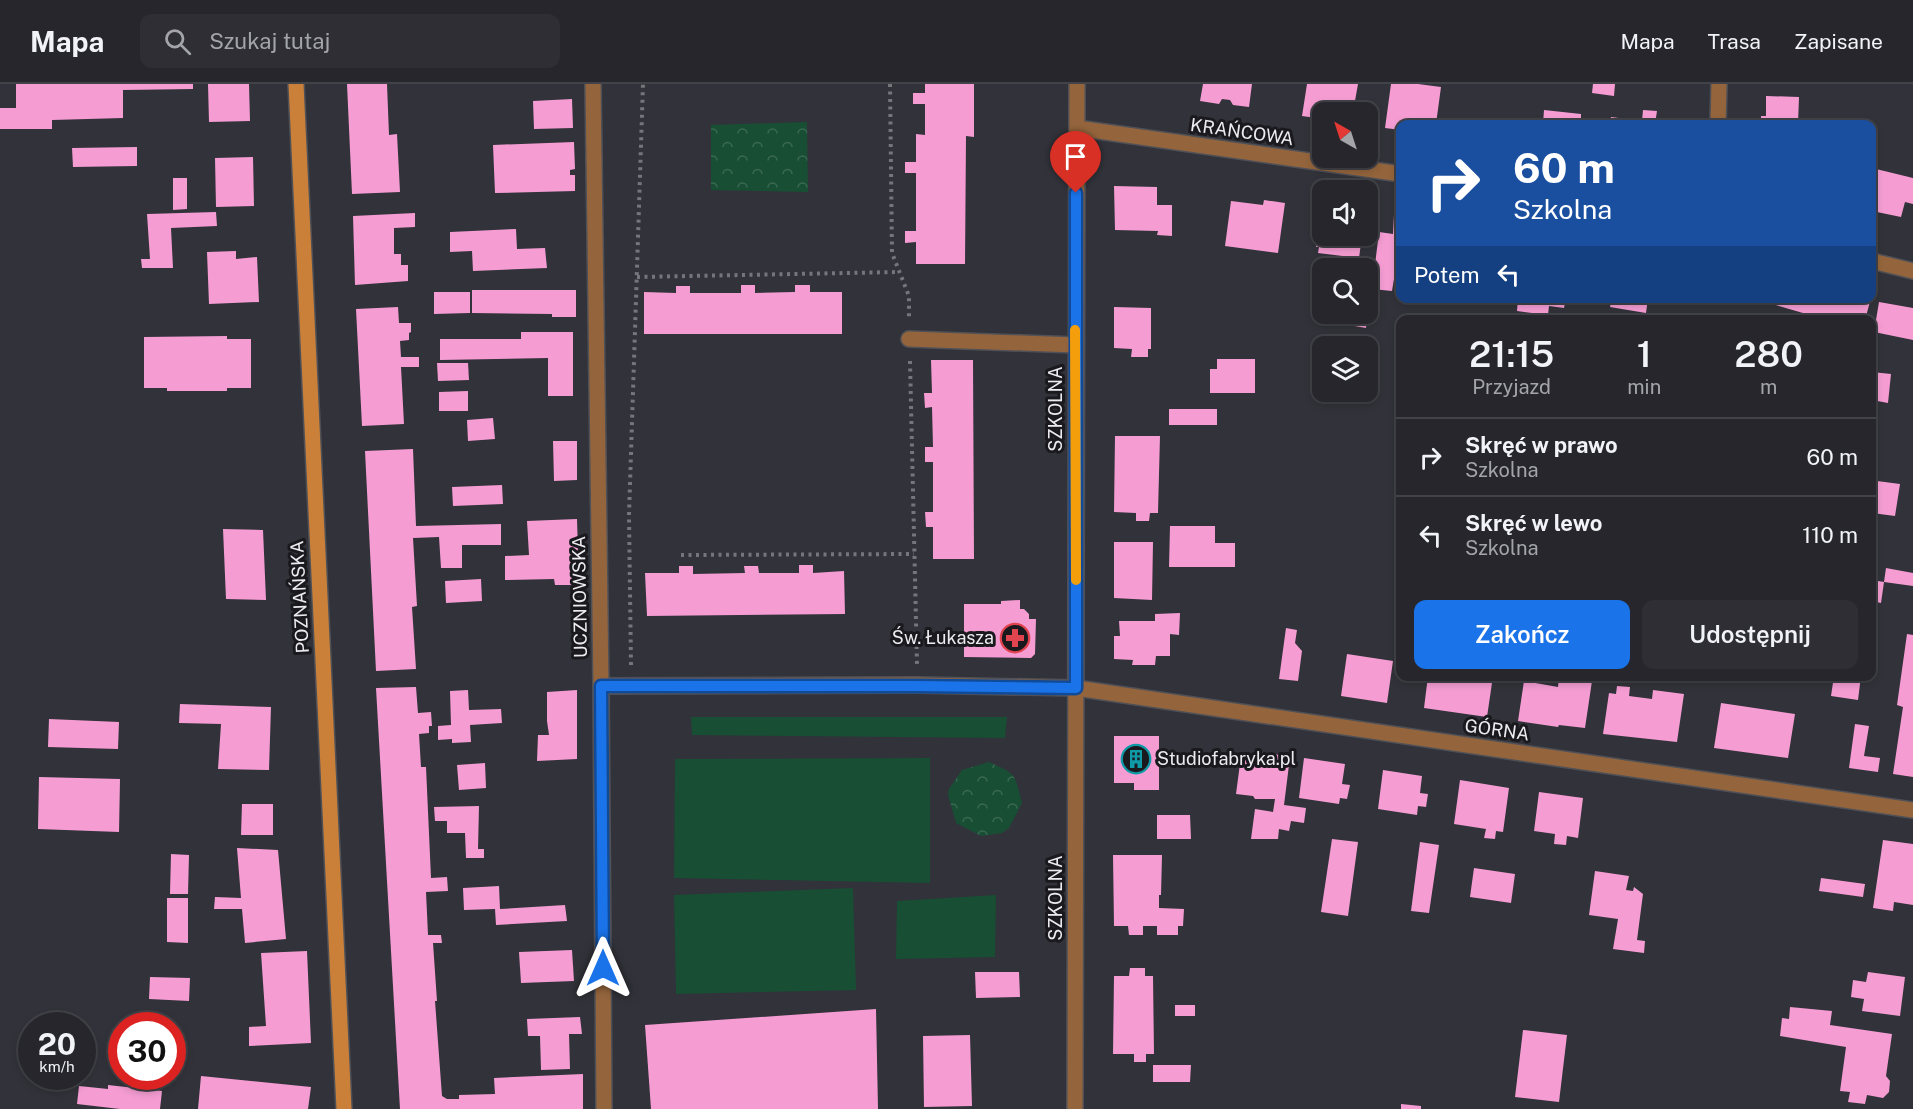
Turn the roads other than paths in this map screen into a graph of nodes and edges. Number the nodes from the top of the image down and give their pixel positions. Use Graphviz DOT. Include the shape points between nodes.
graph roads {
  1 [pos="296,84"];
  2 [pos="593,84"];
  3 [pos="1077,84"];
  4 [pos="1719,84"];
  5 [pos="1718,120"];
  6 [pos="1077,128"];
  7 [pos="1396,173"];
  8 [pos="1876,262"];
  9 [pos="1913,272"];
  10 [pos="909,339"];
  11 [pos="1075,345"];
  12 [pos="601,686"];
  13 [pos="1076,688"];
  14 [pos="1913,810"];
  15 [pos="344,1109"];
  16 [pos="604,1109"];
  17 [pos="1075,1109"];
  1 -- 15 [label="street, POZNAŃSKA"];
  2 -- 12 [label="street, UCZNIOWSKA"];
  3 -- 6 [label="street, SZKOLNA"];
  4 -- 5 [label="street"];
  6 -- 7 [label="street, KRAŃCOWA"];
  6 -- 11 [label="street, SZKOLNA"];
  8 -- 9 [label="street"];
  10 -- 11 [label="street, SZKOLNA"];
  11 -- 13 [label="street, SZKOLNA"];
  12 -- 13 [label="street"];
  12 -- 16 [label="street, UCZNIOWSKA"];
  13 -- 14 [label="street, GÓRNA"];
  13 -- 17 [label="street, SZKOLNA"];
}
